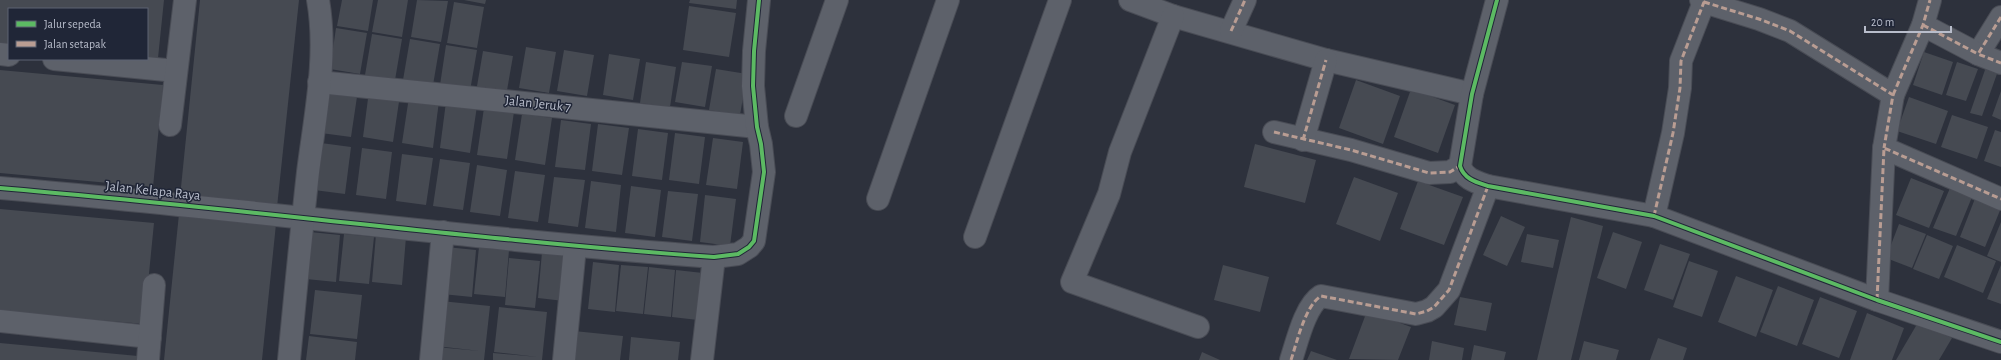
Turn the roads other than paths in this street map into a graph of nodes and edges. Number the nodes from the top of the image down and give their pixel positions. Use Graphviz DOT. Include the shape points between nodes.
graph roads {
  1 [pos="185,0"];
  2 [pos="318,0"];
  3 [pos="759,0"];
  4 [pos="837,0"];
  5 [pos="948,0"];
  6 [pos="1060,0"];
  7 [pos="1130,0"];
  8 [pos="1245,0"];
  9 [pos="1497,0"];
  10 [pos="1930,0"];
  11 [pos="1702,1"];
  12 [pos="1173,16"];
  13 [pos="2001,17"];
  14 [pos="1923,25"];
  15 [pos="1231,31"];
  16 [pos="1978,54"];
  17 [pos="64,60"];
  18 [pos="1326,60"];
  19 [pos="2001,63"];
  20 [pos="176,71"];
  21 [pos="319,82"];
  22 [pos="1472,94"];
  23 [pos="1893,96"];
  24 [pos="796,116"];
  25 [pos="170,125"];
  26 [pos="757,128"];
  27 [pos="1274,132"];
  28 [pos="1303,140"];
  29 [pos="1884,148"];
  30 [pos="1460,166"];
  31 [pos="1488,186"];
  32 [pos="0,188"];
  33 [pos="878,199"];
  34 [pos="2001,199"];
  35 [pos="1654,216"];
  36 [pos="303,217"];
  37 [pos="443,232"];
  38 [pos="975,237"];
  39 [pos="576,247"];
  40 [pos="714,257"];
  41 [pos="154,285"];
  42 [pos="1877,300"];
  43 [pos="0,321"];
  44 [pos="1198,327"];
  45 [pos="150,337"];
  46 [pos="2001,342"];
  47 [pos="148,360"];
  48 [pos="289,360"];
  49 [pos="431,360"];
  50 [pos="564,360"];
  51 [pos="702,360"];
  52 [pos="1291,360"];
  1 -- 20 [label="street"];
  2 -- 21 [label="street" via="321,35"];
  3 -- 26 [label="street, Jalan Kelapa Raya" via="753,86"];
  4 -- 24 [label="street"];
  5 -- 33 [label="street"];
  6 -- 38 [label="street"];
  7 -- 12 [label="street"];
  8 -- 15 [label="street"];
  9 -- 22 [label="street"];
  10 -- 14 [label="street"];
  11 -- 23 [label="street" via="1759,18 1790,31"];
  11 -- 35 [label="street" via="1680,61 1680,88 1673,133"];
  12 -- 15 [label="street"];
  12 -- 44 [label="street" via="1120,152 1109,194 1072,282"];
  13 -- 16 [label="street"];
  14 -- 16 [label="street"];
  14 -- 23 [label="street"];
  15 -- 18 [label="street"];
  16 -- 19 [label="street"];
  17 -- 20 [label="street"];
  18 -- 22 [label="street"];
  18 -- 28 [label="street"];
  20 -- 25 [label="street"];
  21 -- 26 [label="street, Jalan Jeruk 7"];
  21 -- 36 [label="street"];
  22 -- 30 [label="street"];
  23 -- 29 [label="street"];
  26 -- 40 [label="street, Jalan Kelapa Raya" via="764,172 754,241 738,254"];
  27 -- 28 [label="street"];
  28 -- 30 [label="street" via="1351,150 1429,173 1450,172"];
  29 -- 34 [label="street"];
  29 -- 42 [label="street"];
  30 -- 31 [label="street" via="1468,178"];
  31 -- 35 [label="street"];
  31 -- 52 [label="street" via="1449,290 1434,307 1416,314 1321,296 1315,301 1305,320"];
  32 -- 36 [label="street, Jalan Kelapa Raya"];
  35 -- 42 [label="street"];
  36 -- 37 [label="street, Jalan Kelapa Raya"];
  36 -- 48 [label="street"];
  37 -- 39 [label="street, Jalan Kelapa Raya"];
  37 -- 49 [label="street"];
  39 -- 40 [label="street, Jalan Kelapa Raya"];
  39 -- 50 [label="street"];
  40 -- 51 [label="street"];
  41 -- 45 [label="street"];
  42 -- 46 [label="street"];
  43 -- 45 [label="street"];
  45 -- 47 [label="street"];
}
